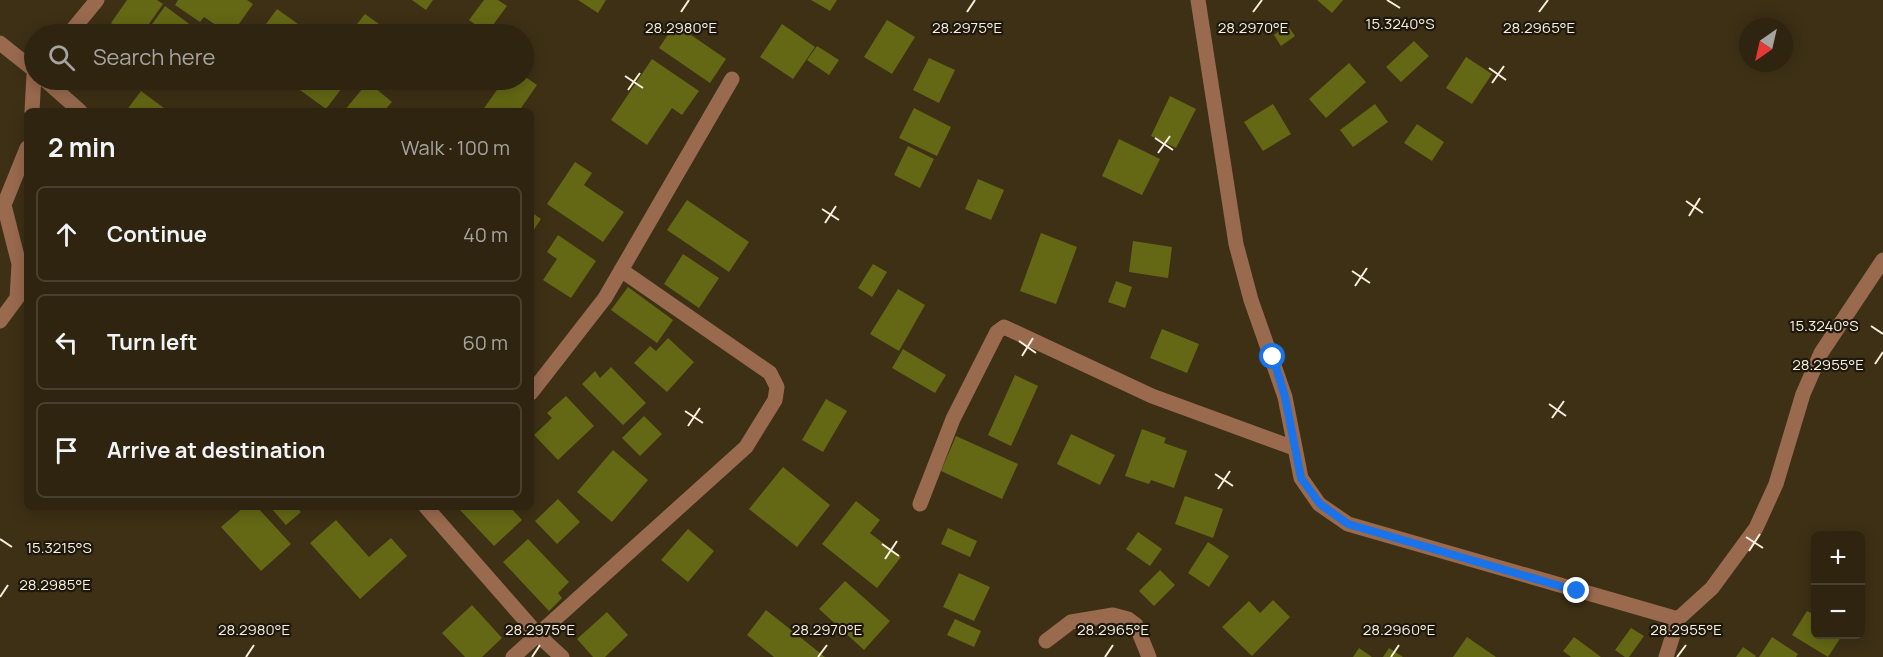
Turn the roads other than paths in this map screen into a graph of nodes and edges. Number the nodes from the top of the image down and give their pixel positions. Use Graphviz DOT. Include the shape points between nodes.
graph roads {
  1 [pos="97,0"];
  2 [pos="1198,0"];
  3 [pos="77,24"];
  4 [pos="0,44"];
  5 [pos="24,62"];
  6 [pos="732,79"];
  7 [pos="33,90"];
  8 [pos="56,90"];
  9 [pos="32,108"];
  10 [pos="77,108"];
  11 [pos="24,155"];
  12 [pos="1883,260"];
  13 [pos="621,270"];
  14 [pos="0,321"];
  15 [pos="534,389"];
  16 [pos="1294,448"];
  17 [pos="920,504"];
  18 [pos="429,510"];
  19 [pos="1678,619"];
  20 [pos="539,636"];
  21 [pos="1046,641"];
  22 [pos="513,657"];
  23 [pos="562,657"];
  24 [pos="1149,657"];
  25 [pos="1666,657"];
  1 -- 3 [label="street"];
  2 -- 16 [label="street" via="1236,244 1285,397"];
  4 -- 5 [label="street"];
  6 -- 13 [label="street"];
  7 -- 9 [label="street"];
  8 -- 10 [label="street"];
  11 -- 14 [label="street" via="4,205 20,264 17,298"];
  12 -- 19 [label="street" via="1821,353 1803,394 1776,484 1756,528 1712,588"];
  13 -- 15 [label="street" via="605,298"];
  13 -- 20 [label="street" via="770,373 777,387 775,400 746,447"];
  16 -- 17 [label="street" via="1152,396 1004,327 997,332 953,419"];
  16 -- 19 [label="street" via="1301,478 1313,495 1348,524"];
  18 -- 20 [label="street"];
  19 -- 25 [label="street"];
  20 -- 22 [label="street"];
  20 -- 23 [label="street"];
  21 -- 24 [label="street" via="1071,622 1113,615 1136,626"];
}
